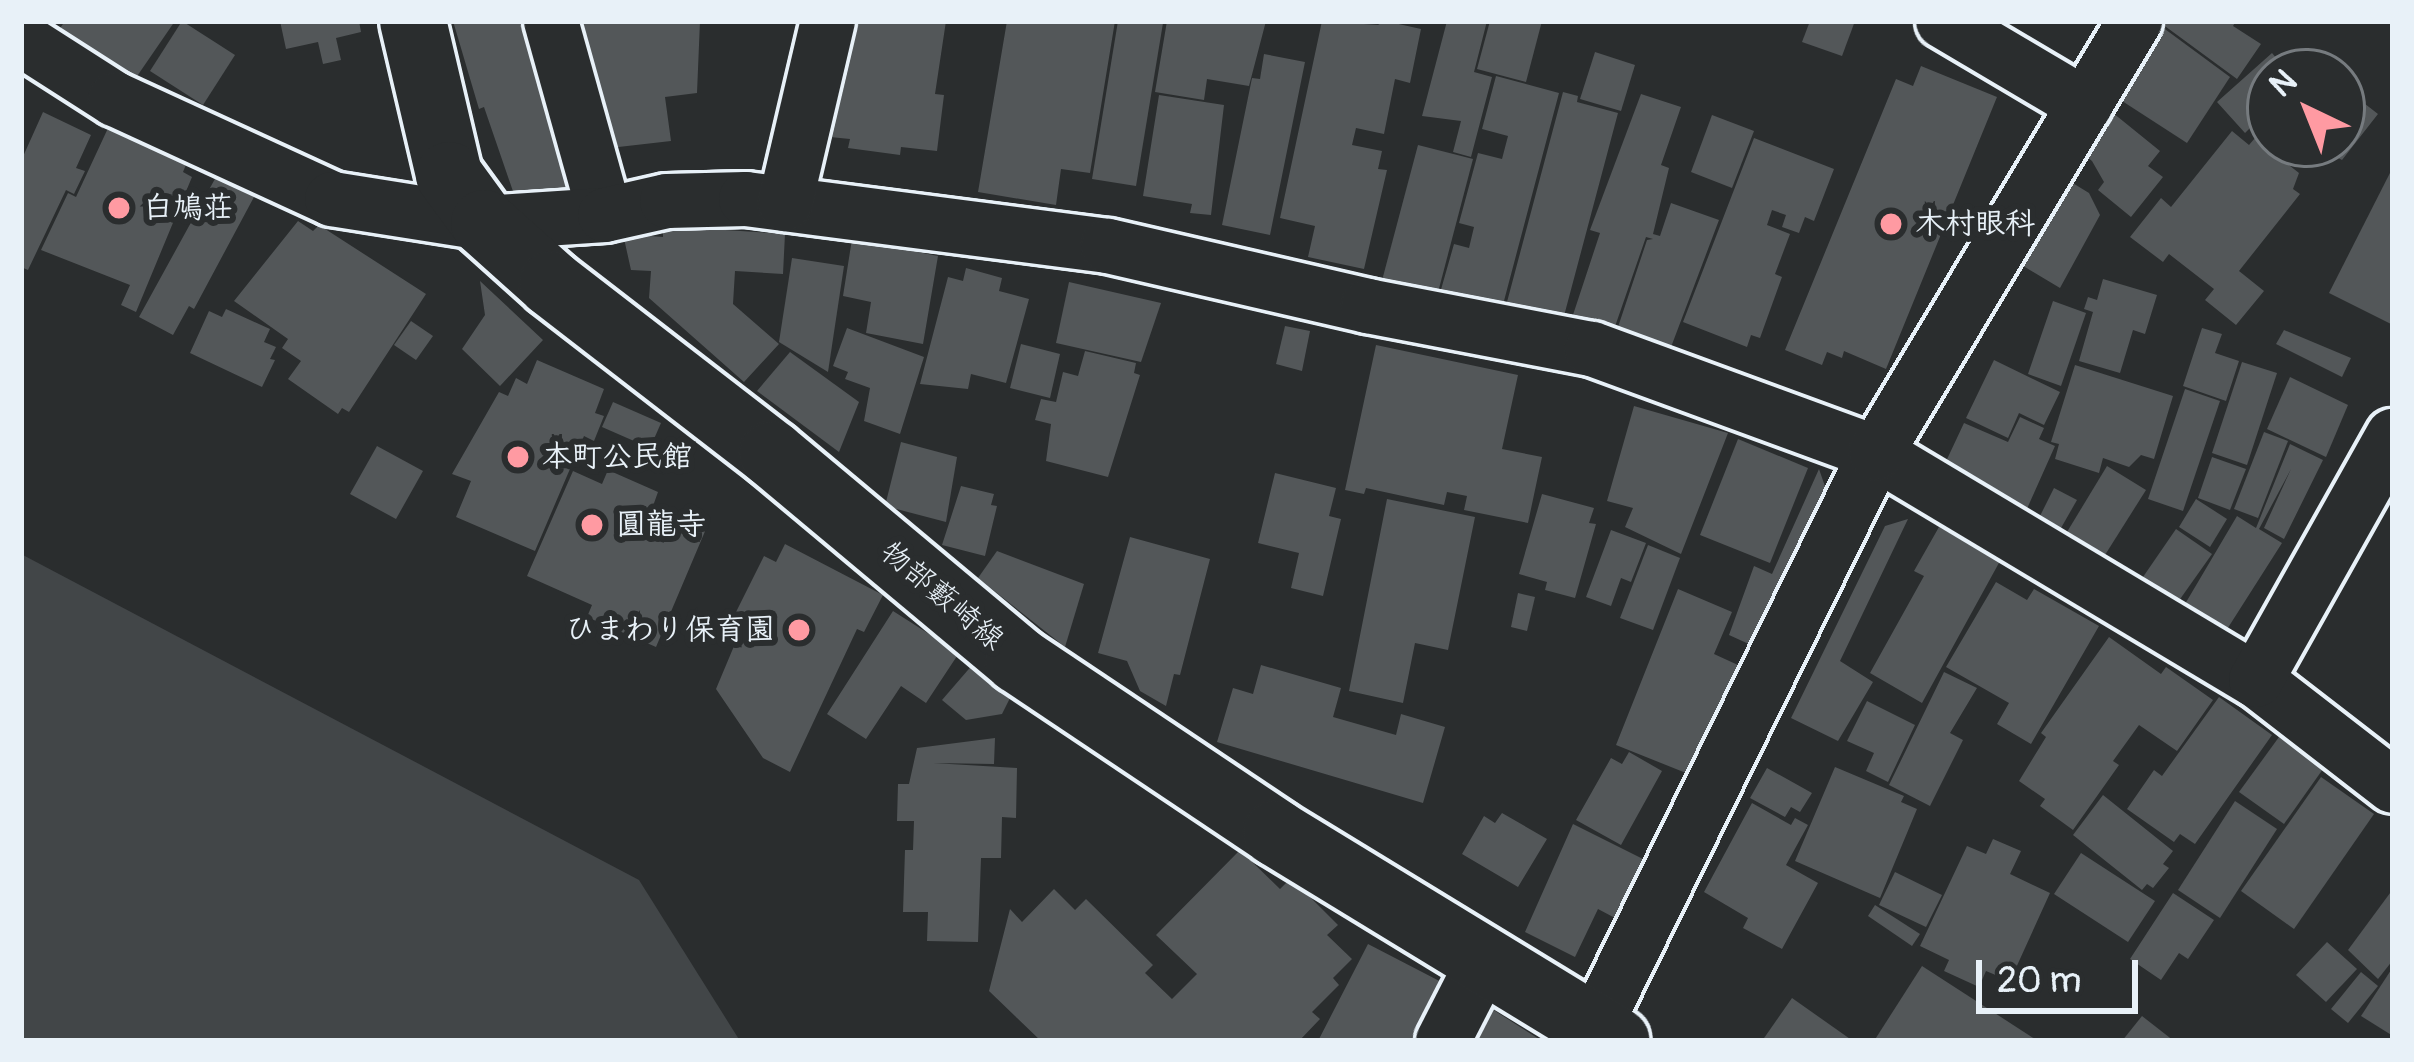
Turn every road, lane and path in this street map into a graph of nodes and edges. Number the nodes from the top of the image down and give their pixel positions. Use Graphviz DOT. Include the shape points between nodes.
graph roads {
  1 [pos="413,21"];
  2 [pos="551,21"];
  3 [pos="828,21"];
  4 [pos="1943,21"];
  5 [pos="2135,21"];
  6 [pos="21,39"];
  7 [pos="2084,105"];
  8 [pos="784,204"];
  9 [pos="605,214"];
  10 [pos="484,224"];
  11 [pos="2393,436"];
  12 [pos="1876,453"];
  13 [pos="2256,680"];
  14 [pos="2393,786"];
  15 [pos="1484,961"];
  16 [pos="1606,1034"];
  17 [pos="1443,1041"];
  1 -- 10 [label="main road, 物部藪崎線" via="448,175"];
  2 -- 9 [label="street"];
  3 -- 8 [label="street"];
  4 -- 7 [label="street"];
  5 -- 7 [label="street"];
  6 -- 10 [label="street" via="115,99 332,199"];
  7 -- 12 [label="street"];
  8 -- 9 [label="street" via="667,201"];
  8 -- 12 [label="street" via="1108,246 1592,349"];
  9 -- 10 [label="street"];
  10 -- 15 [label="main road, 物部藪崎線" via="1018,660"];
  11 -- 13 [label="street"];
  12 -- 13 [label="street"];
  12 -- 16 [label="street"];
  13 -- 14 [label="street"];
  15 -- 16 [label="main road, 物部藪崎線"];
  15 -- 17 [label="street"];
}
